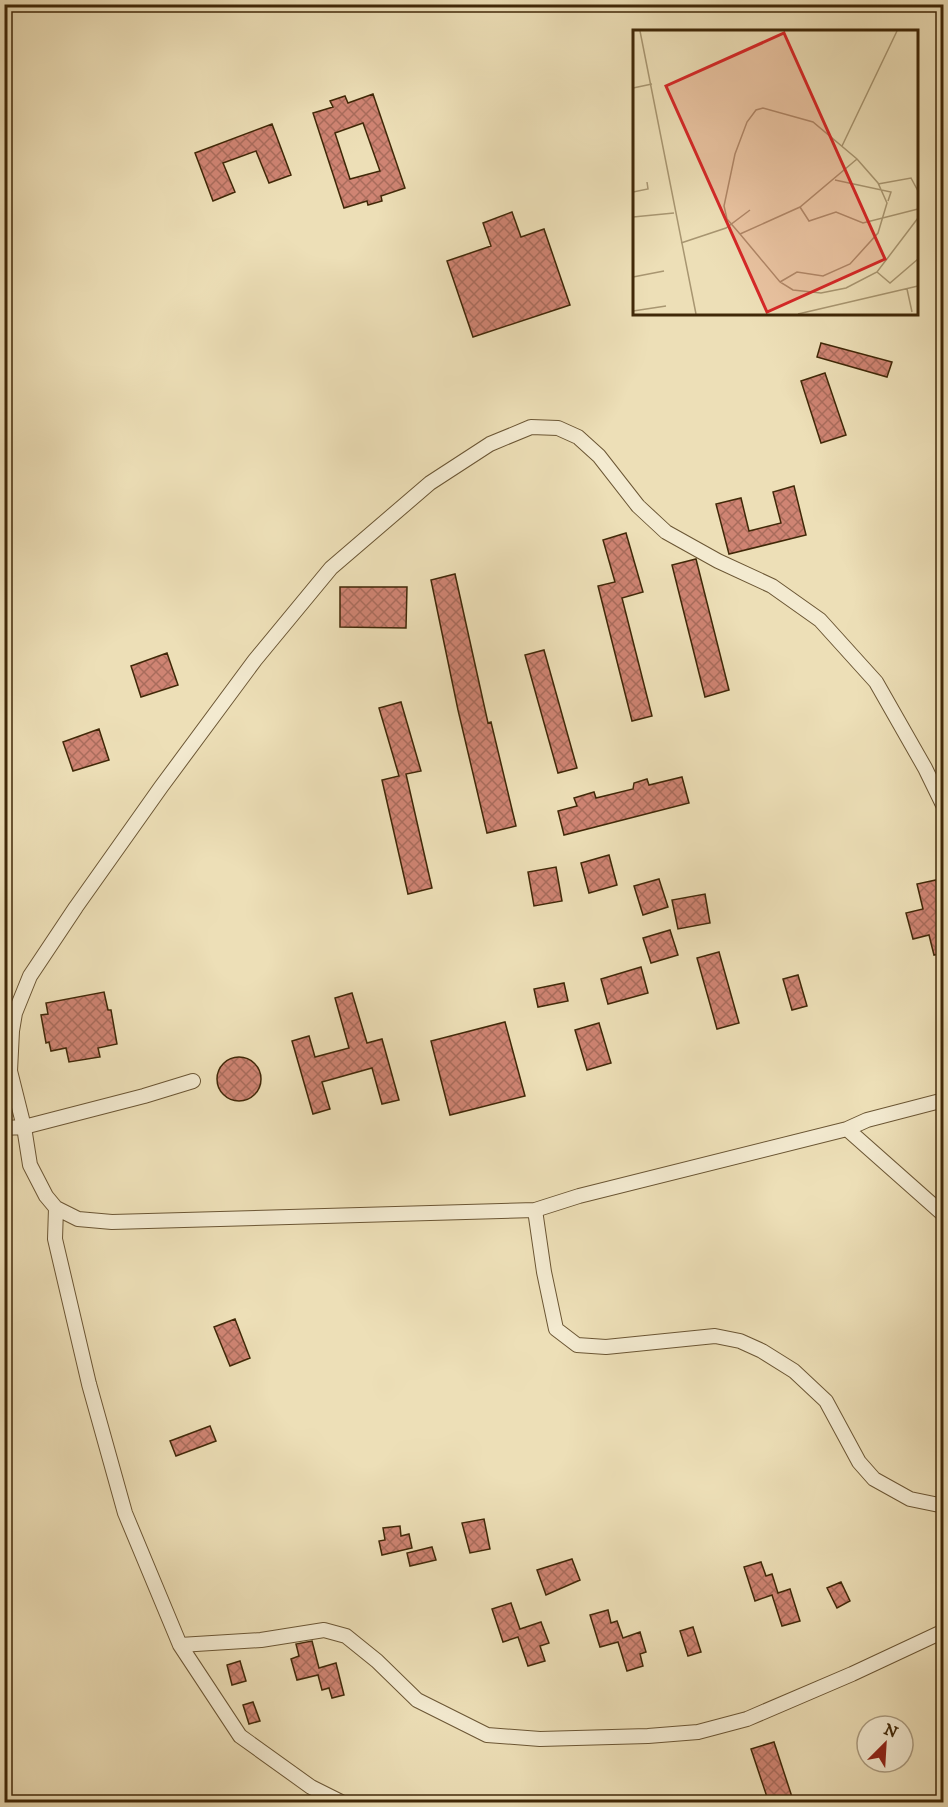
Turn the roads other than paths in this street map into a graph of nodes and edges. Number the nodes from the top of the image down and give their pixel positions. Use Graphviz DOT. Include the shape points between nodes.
graph roads {
  1 [pos="944,807"];
  2 [pos="192,1081"];
  3 [pos="944,1100"];
  4 [pos="24,1127"];
  5 [pos="4,1128"];
  6 [pos="847,1129"];
  7 [pos="56,1208"];
  8 [pos="535,1210"];
  9 [pos="944,1215"];
  10 [pos="944,1506"];
  11 [pos="944,1631"];
  12 [pos="180,1645"];
  13 [pos="341,1803"];
  1 -- 4 [label="street" via="876,682 820,620 772,586 666,532 578,437 558,428 531,427 490,444 430,483 331,568 255,660 161,787 30,976 15,1013 10,1071"];
  2 -- 4 [label="street"];
  3 -- 6 [label="street"];
  4 -- 5 [label="street"];
  4 -- 7 [label="street" via="30,1165"];
  6 -- 8 [label="street"];
  6 -- 9 [label="street"];
  7 -- 8 [label="street" via="78,1219 112,1222"];
  7 -- 12 [label="street" via="55,1239 125,1513"];
  8 -- 10 [label="street" via="556,1329 577,1345 606,1347 715,1336 740,1341 794,1371 826,1401 859,1462 874,1479 910,1499"];
  11 -- 12 [label="street" via="747,1719 698,1732 540,1739 487,1735 417,1700 346,1636 324,1630 261,1640"];
  12 -- 13 [label="street" via="240,1736 311,1787"];
}
